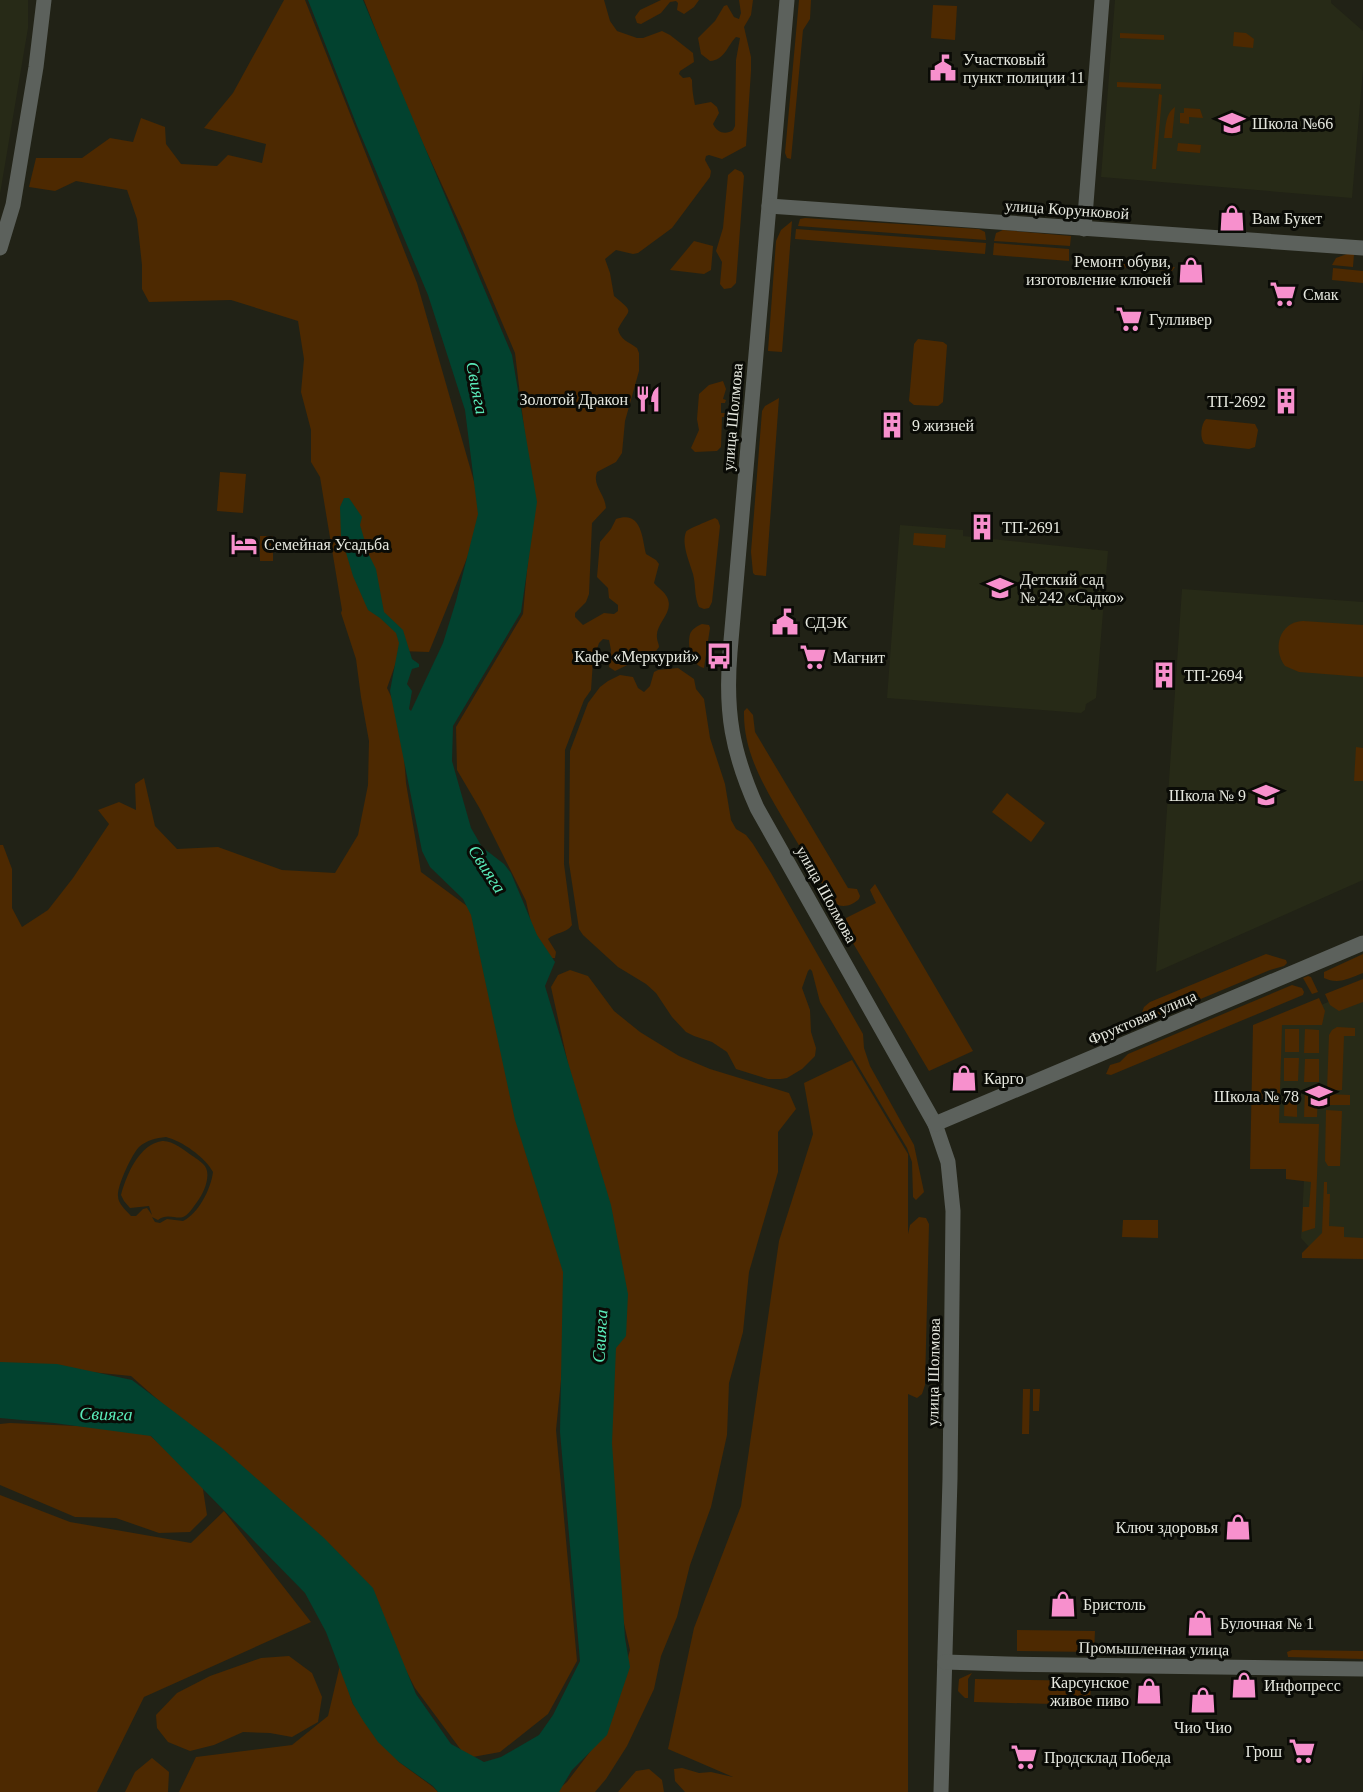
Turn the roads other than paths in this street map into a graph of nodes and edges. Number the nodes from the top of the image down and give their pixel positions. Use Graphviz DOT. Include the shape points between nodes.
graph roads {
  1 [pos="44,0"];
  2 [pos="787,0"];
  3 [pos="1102,0"];
  4 [pos="769,206"];
  5 [pos="1084,229"];
  6 [pos="0,248"];
  7 [pos="1363,248"];
  8 [pos="1363,943"];
  9 [pos="935,1124"];
  10 [pos="945,1662"];
  11 [pos="1363,1669"];
  12 [pos="941,1792"];
  1 -- 6 [label="street" via="13,205"];
  2 -- 4 [label="street, улица Шолмова"];
  3 -- 5 [label="street"];
  4 -- 5 [label="street, улица Корунковой"];
  4 -- 9 [label="street, улица Шолмова" via="728,667 732,737 757,808"];
  5 -- 7 [label="street, улица Корунковой"];
  8 -- 9 [label="street, Фруктовая улица"];
  9 -- 10 [label="street, улица Шолмова" via="948,1161 953,1211"];
  10 -- 11 [label="street, Промышленная улица"];
  10 -- 12 [label="street, улица Шолмова"];
}
